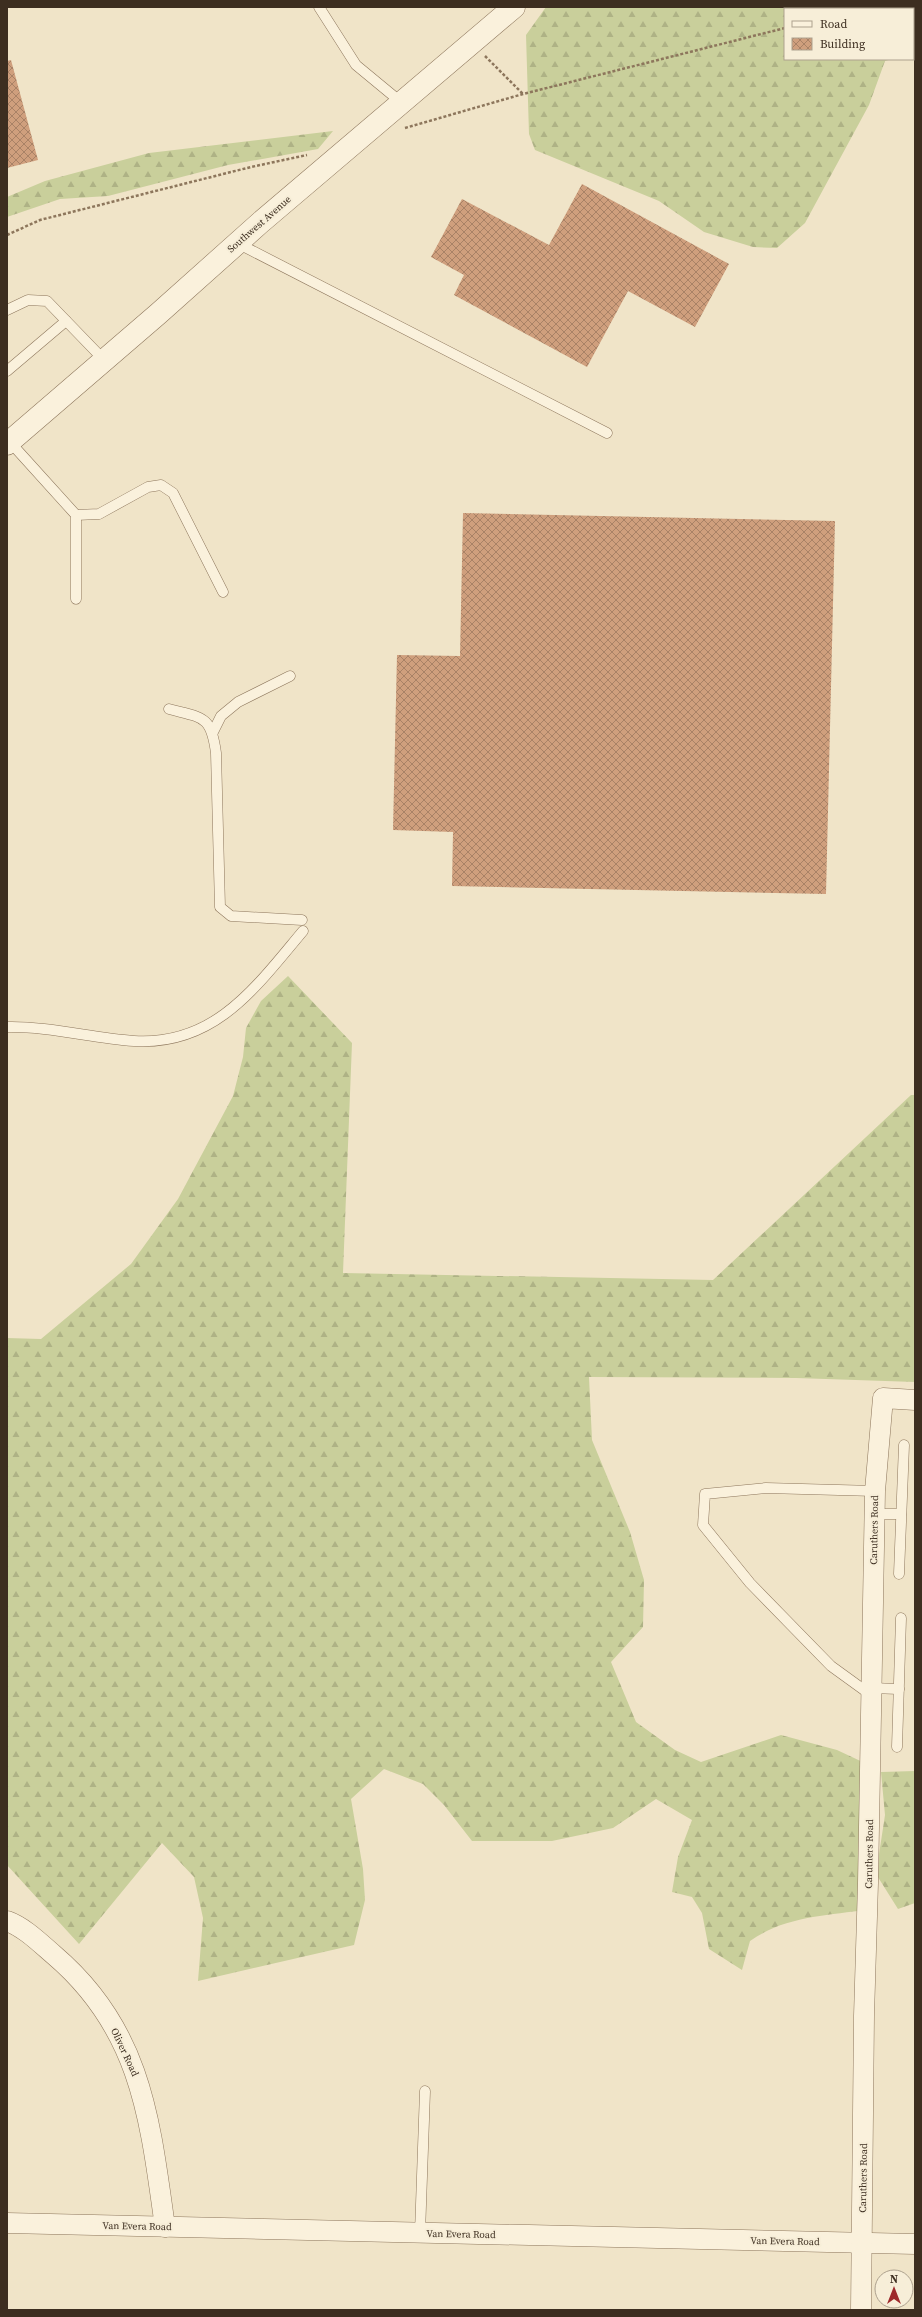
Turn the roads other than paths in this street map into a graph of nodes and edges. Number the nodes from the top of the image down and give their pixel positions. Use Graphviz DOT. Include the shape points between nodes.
graph roads {
  1 [pos="319,7"];
  2 [pos="514,7"];
  3 [pos="402,103"];
  4 [pos="237,243"];
  5 [pos="7,310"];
  6 [pos="66,321"];
  7 [pos="104,360"];
  8 [pos="7,372"];
  9 [pos="607,433"];
  10 [pos="8,443"];
  11 [pos="76,515"];
  12 [pos="223,592"];
  13 [pos="76,599"];
  14 [pos="290,676"];
  15 [pos="169,709"];
  16 [pos="213,732"];
  17 [pos="302,920"];
  18 [pos="303,932"];
  19 [pos="7,1027"];
  20 [pos="915,1400"];
  21 [pos="904,1445"];
  22 [pos="875,1491"];
  23 [pos="874,1514"];
  24 [pos="901,1514"];
  25 [pos="899,1574"];
  26 [pos="901,1618"];
  27 [pos="899,1689"];
  28 [pos="871,1691"];
  29 [pos="897,1747"];
  30 [pos="7,1921"];
  31 [pos="426,2090"];
  32 [pos="7,2223"];
  33 [pos="165,2227"];
  34 [pos="420,2233"];
  35 [pos="862,2242"];
  36 [pos="915,2244"];
  37 [pos="861,2310"];
  1 -- 3 [label="lane" via="356,65"];
  2 -- 3 [label="street, Southwest Avenue"];
  3 -- 4 [label="street, Southwest Avenue"];
  4 -- 7 [label="street, Southwest Avenue"];
  4 -- 9 [label="lane"];
  5 -- 6 [label="lane" via="28,300 47,301"];
  6 -- 7 [label="lane"];
  6 -- 8 [label="lane"];
  7 -- 10 [label="street, Southwest Avenue"];
  10 -- 11 [label="lane"];
  11 -- 12 [label="lane" via="99,514 148,487 161,485 173,493"];
  11 -- 13 [label="lane"];
  14 -- 16 [label="lane" via="238,702 220,716"];
  15 -- 16 [label="lane" via="202,718"];
  16 -- 17 [label="lane" via="216,753 220,907 231,916"];
  18 -- 19 [label="lane" via="249,994 219,1020 190,1034 165,1041 134,1041"];
  20 -- 22 [label="street, Caruthers Road" via="883,1398"];
  21 -- 24 [label="lane"];
  22 -- 23 [label="street, Caruthers Road"];
  22 -- 28 [label="lane" via="766,1488 705,1494 703,1525 750,1583 831,1666"];
  23 -- 24 [label="lane"];
  23 -- 28 [label="street, Caruthers Road"];
  24 -- 25 [label="lane"];
  26 -- 27 [label="lane"];
  27 -- 28 [label="lane"];
  27 -- 29 [label="lane"];
  28 -- 35 [label="street, Caruthers Road"];
  30 -- 33 [label="street, Oliver Road" via="32,1936 61,1961 85,1987 111,2022 127,2052 147,2111"];
  31 -- 34 [label="lane"];
  32 -- 33 [label="street, Van Evera Road"];
  33 -- 34 [label="street, Van Evera Road"];
  34 -- 35 [label="street, Van Evera Road"];
  35 -- 36 [label="street, Van Evera Road"];
  35 -- 37 [label="street, Caruthers Road"];
}
